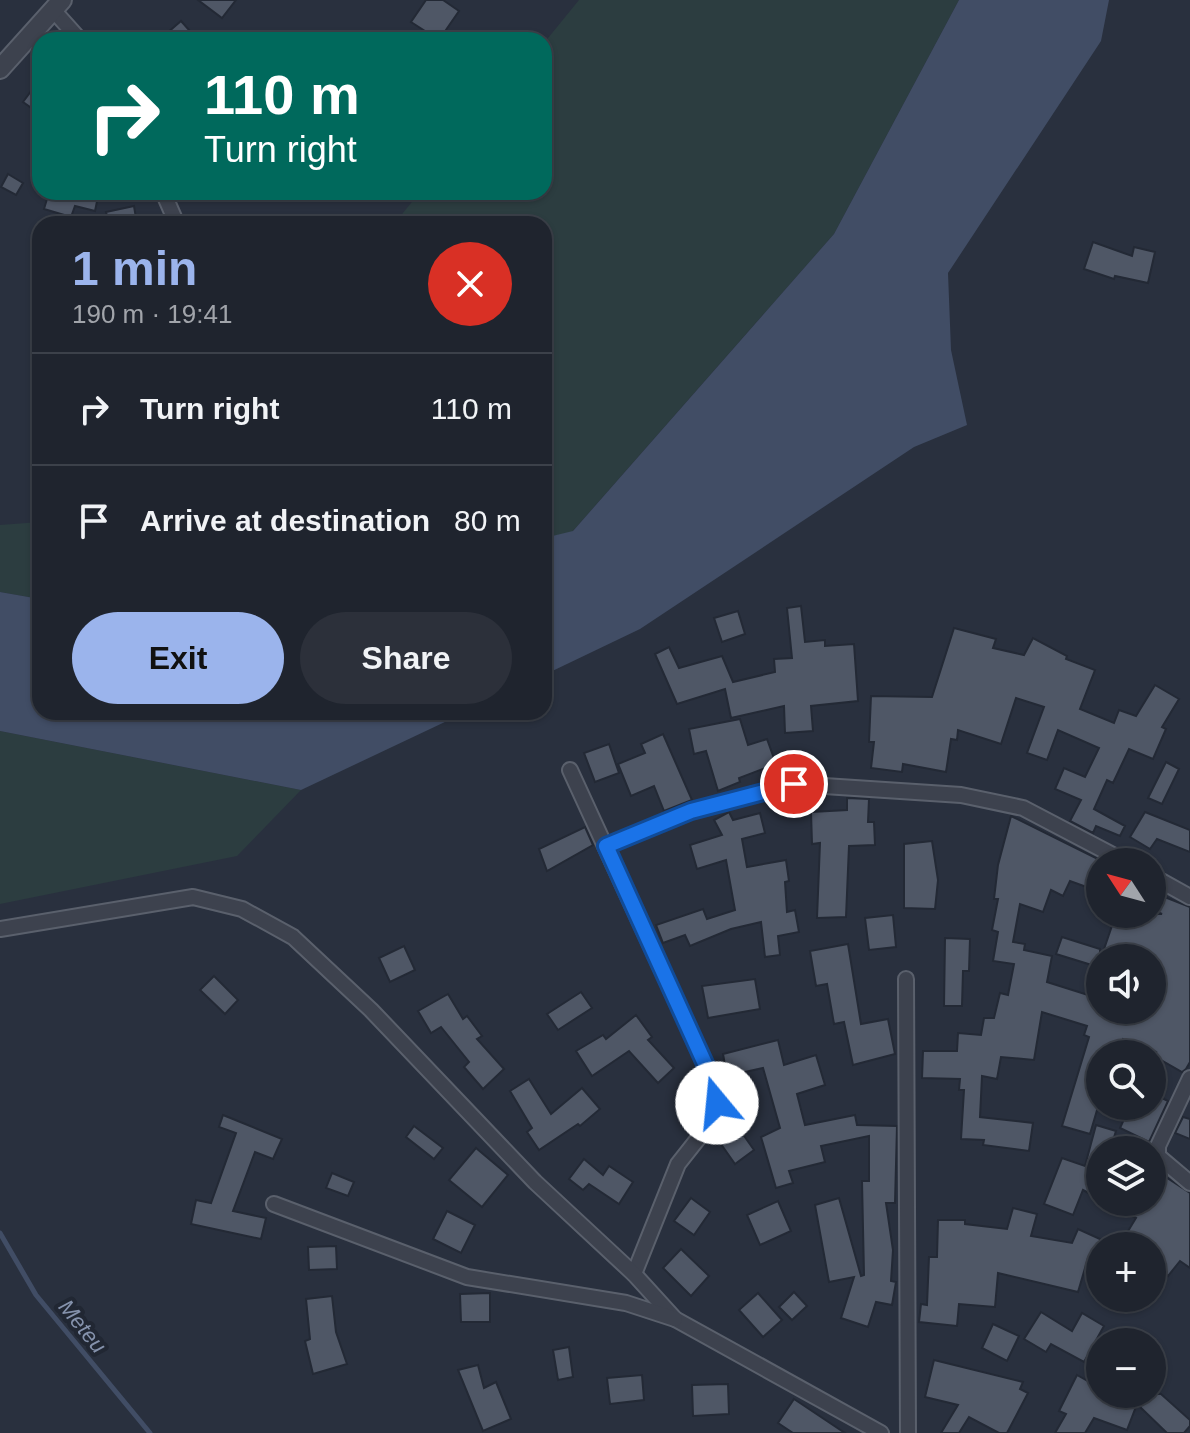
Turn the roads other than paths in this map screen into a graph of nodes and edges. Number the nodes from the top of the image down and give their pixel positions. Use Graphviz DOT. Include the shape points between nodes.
graph roads {
  1 [pos="58,6"];
  2 [pos="34,32"];
  3 [pos="75,32"];
  4 [pos="32,34"];
  5 [pos="0,69"];
  6 [pos="570,770"];
  7 [pos="606,846"];
  8 [pos="1099,848"];
  9 [pos="1166,884"];
  10 [pos="1190,897"];
  11 [pos="0,929"];
  12 [pos="906,979"];
  13 [pos="1190,1078"];
  14 [pos="1190,1183"];
  15 [pos="274,1204"];
  16 [pos="634,1274"];
  17 [pos="675,1319"];
  18 [pos="881,1433"];
  19 [pos="908,1433"];
  1 -- 2 [label="street"];
  1 -- 3 [label="street"];
  4 -- 5 [label="street"];
  6 -- 7 [label="street"];
  7 -- 8 [label="street" via="691,811 794,784 961,795 1023,808"];
  7 -- 16 [label="street" via="707,1068 717,1103 712,1121 678,1164"];
  9 -- 10 [label="street"];
  11 -- 16 [label="street" via="193,897 242,909 304,947 535,1182"];
  12 -- 19 [label="street"];
  13 -- 14 [label="street" via="1158,1156"];
  15 -- 17 [label="street" via="467,1277 626,1303"];
  16 -- 17 [label="street"];
  17 -- 18 [label="street"];
}
